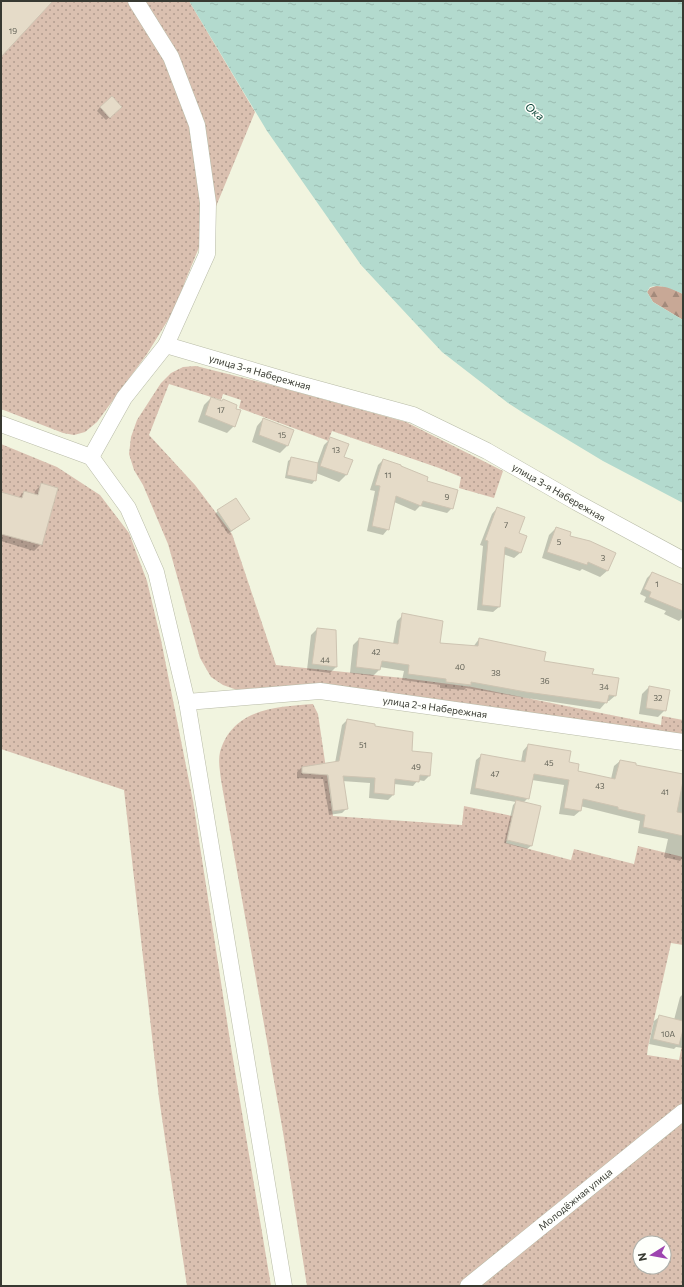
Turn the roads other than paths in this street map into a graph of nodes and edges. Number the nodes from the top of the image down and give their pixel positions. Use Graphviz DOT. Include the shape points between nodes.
graph roads {
  1 [pos="136,1"];
  2 [pos="166,345"];
  3 [pos="1,424"];
  4 [pos="91,457"];
  5 [pos="683,560"];
  6 [pos="186,702"];
  7 [pos="683,742"];
  8 [pos="683,1112"];
  9 [pos="284,1286"];
  10 [pos="468,1286"];
  1 -- 2 [label="street" via="171,57 197,125 208,203 207,254"];
  2 -- 4 [label="street" via="124,398"];
  2 -- 5 [label="street, улица 3-я Набережная" via="413,415 487,451"];
  3 -- 4 [label="street"];
  4 -- 6 [label="street" via="128,508 156,572"];
  6 -- 7 [label="street, улица 2-я Набережная" via="320,691"];
  6 -- 9 [label="street"];
  8 -- 10 [label="street, Молодёжная улица"];
}
